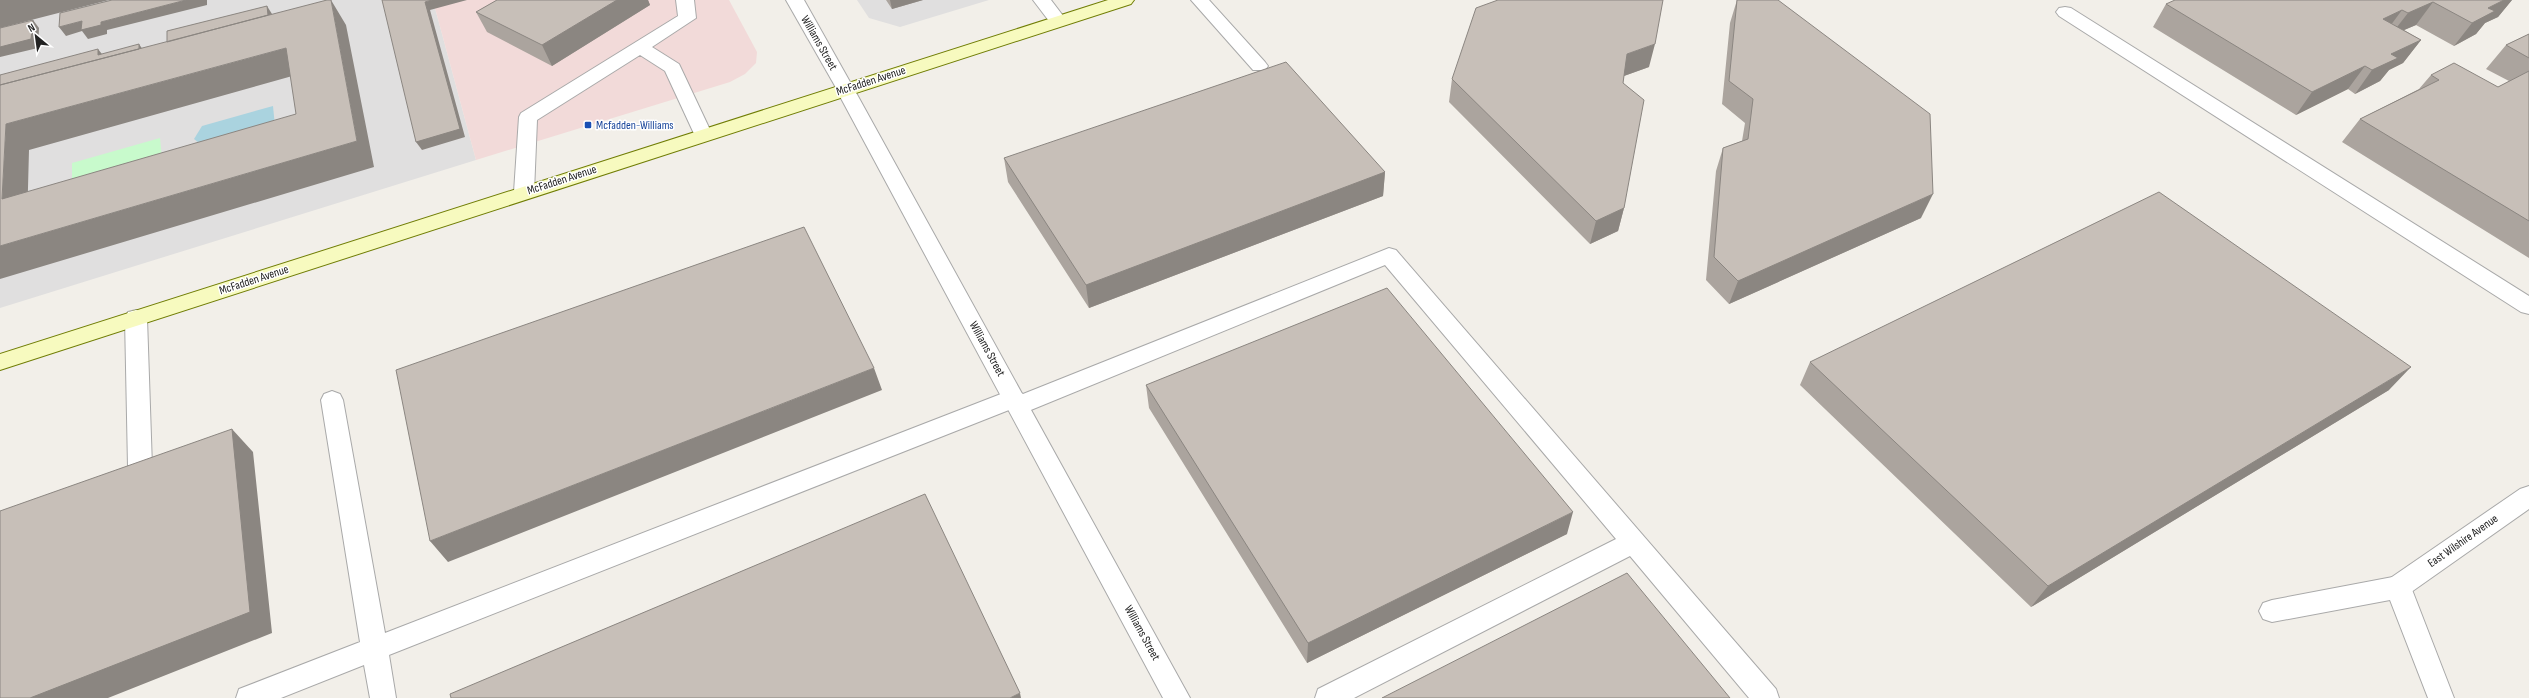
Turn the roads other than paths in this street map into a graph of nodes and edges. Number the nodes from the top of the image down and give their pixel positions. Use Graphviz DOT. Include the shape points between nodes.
graph roads {
  1 [pos="685,0"];
  2 [pos="795,0"];
  3 [pos="1042,0"];
  4 [pos="1125,0"];
  5 [pos="1200,0"];
  6 [pos="2065,12"];
  7 [pos="1058,21"];
  8 [pos="641,48"];
  9 [pos="1259,66"];
  10 [pos="845,89"];
  11 [pos="703,134"];
  12 [pos="524,192"];
  13 [pos="2529,306"];
  14 [pos="136,318"];
  15 [pos="0,362"];
  16 [pos="332,400"];
  17 [pos="1016,402"];
  18 [pos="140,467"];
  19 [pos="2529,496"];
  20 [pos="1633,542"];
  21 [pos="2398,587"];
  22 [pos="2272,611"];
  23 [pos="375,648"];
  24 [pos="249,698"];
  25 [pos="383,698"];
  26 [pos="1177,698"];
  27 [pos="1328,698"];
  28 [pos="1766,698"];
  29 [pos="2442,698"];
  1 -- 8 [label="street" via="687,18"];
  2 -- 10 [label="street, Williams Street"];
  3 -- 7 [label="street"];
  4 -- 7 [label="main road, McFadden Avenue"];
  5 -- 9 [label="street"];
  6 -- 13 [label="street"];
  7 -- 10 [label="main road, McFadden Avenue"];
  8 -- 11 [label="street" via="673,68"];
  8 -- 12 [label="street" via="528,117"];
  10 -- 11 [label="main road, McFadden Avenue"];
  10 -- 17 [label="street, Williams Street"];
  11 -- 12 [label="main road, McFadden Avenue"];
  12 -- 14 [label="main road, McFadden Avenue"];
  14 -- 15 [label="main road, McFadden Avenue"];
  14 -- 18 [label="street"];
  16 -- 23 [label="street"];
  17 -- 20 [label="street" via="1388,255"];
  17 -- 23 [label="street"];
  17 -- 26 [label="street, Williams Street"];
  19 -- 21 [label="street, East Wilshire Avenue"];
  20 -- 27 [label="street"];
  20 -- 28 [label="street"];
  21 -- 22 [label="street"];
  21 -- 29 [label="street"];
  23 -- 24 [label="street"];
  23 -- 25 [label="street"];
}
